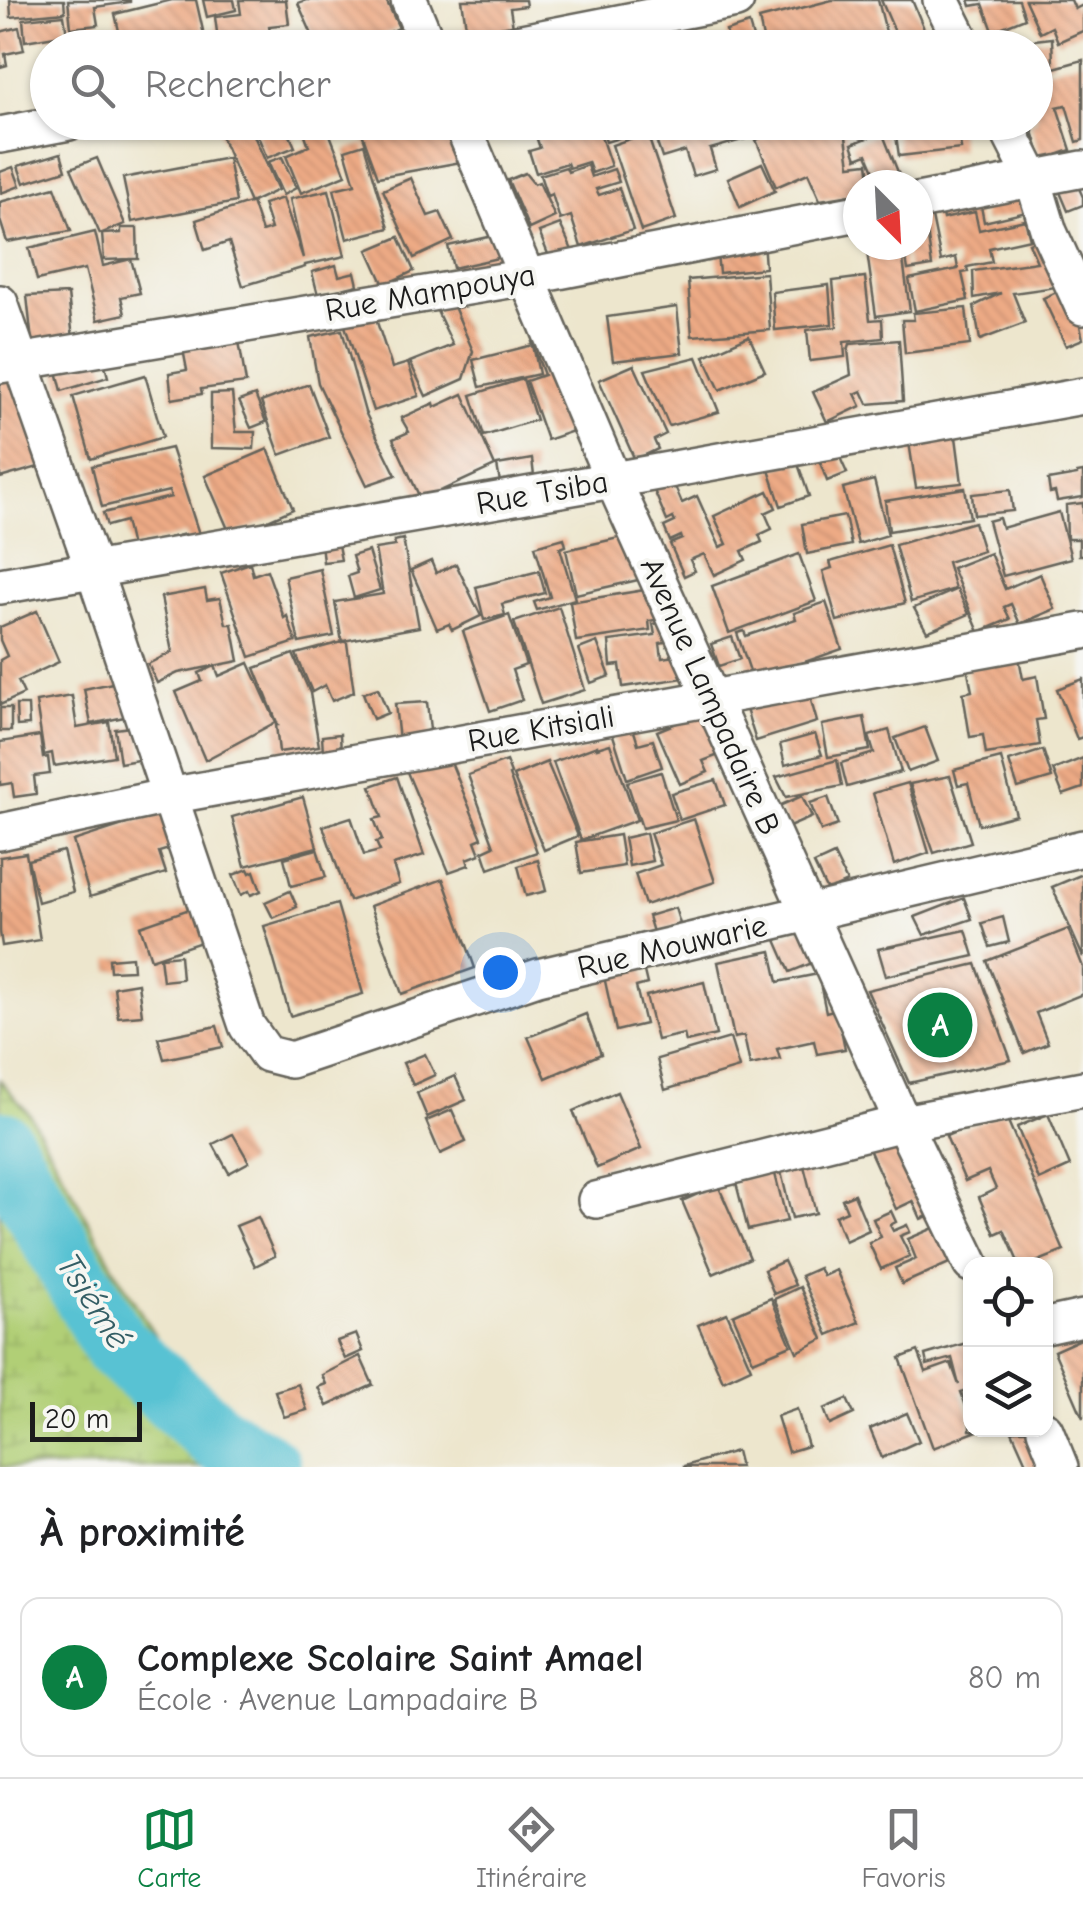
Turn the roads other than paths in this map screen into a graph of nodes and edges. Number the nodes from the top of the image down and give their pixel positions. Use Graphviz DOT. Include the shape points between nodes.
graph roads {
  1 [pos="409,0"];
  2 [pos="736,0"];
  3 [pos="940,0"];
  4 [pos="422,30"];
  5 [pos="583,30"];
  6 [pos="956,30"];
  7 [pos="30,129"];
  8 [pos="0,134"];
  9 [pos="469,140"];
  10 [pos="1013,140"];
  11 [pos="1083,170"];
  12 [pos="1033,179"];
  13 [pos="933,198"];
  14 [pos="843,216"];
  15 [pos="527,277"];
  16 [pos="0,303"];
  17 [pos="1083,306"];
  18 [pos="10,363"];
  19 [pos="1083,396"];
  20 [pos="613,480"];
  21 [pos="94,570"];
  22 [pos="0,586"];
  23 [pos="1083,631"];
  24 [pos="711,697"];
  25 [pos="169,796"];
  26 [pos="0,832"];
  27 [pos="1083,848"];
  28 [pos="809,914"];
  29 [pos="1083,1089"];
  30 [pos="902,1123"];
  31 [pos="596,1200"];
  32 [pos="969,1257"];
  33 [pos="1083,1318"];
  34 [pos="1053,1324"];
  35 [pos="1048,1437"];
  36 [pos="1060,1467"];
  1 -- 4 [label="street"];
  2 -- 5 [label="street"];
  3 -- 6 [label="street"];
  7 -- 8 [label="street"];
  9 -- 15 [label="street, Avenue Lampadaire B"];
  10 -- 12 [label="street"];
  11 -- 12 [label="street"];
  12 -- 13 [label="street"];
  12 -- 17 [label="street"];
  14 -- 15 [label="street, Rue Mampouya"];
  15 -- 18 [label="street, Rue Mampouya"];
  15 -- 20 [label="street, Avenue Lampadaire B"];
  16 -- 18 [label="street"];
  18 -- 21 [label="street"];
  19 -- 20 [label="street, Rue Tsiba"];
  20 -- 21 [label="street, Rue Tsiba"];
  20 -- 24 [label="street, Avenue Lampadaire B"];
  21 -- 22 [label="street, Rue Tsiba"];
  21 -- 25 [label="street"];
  23 -- 24 [label="street, Rue Kitsiali"];
  24 -- 25 [label="street, Rue Kitsiali"];
  24 -- 28 [label="street, Avenue Lampadaire B"];
  25 -- 26 [label="street, Rue Kitsiali"];
  25 -- 28 [label="street, Rue Mouwarie" via="247,1026 267,1054 291,1060 538,977"];
  27 -- 28 [label="street, Rue Mouwarie"];
  28 -- 30 [label="street, Avenue Lampadaire B"];
  29 -- 30 [label="street"];
  30 -- 31 [label="street"];
  30 -- 32 [label="street, Avenue Lampadaire B"];
  33 -- 34 [label="street"];
  35 -- 36 [label="street"];
}
